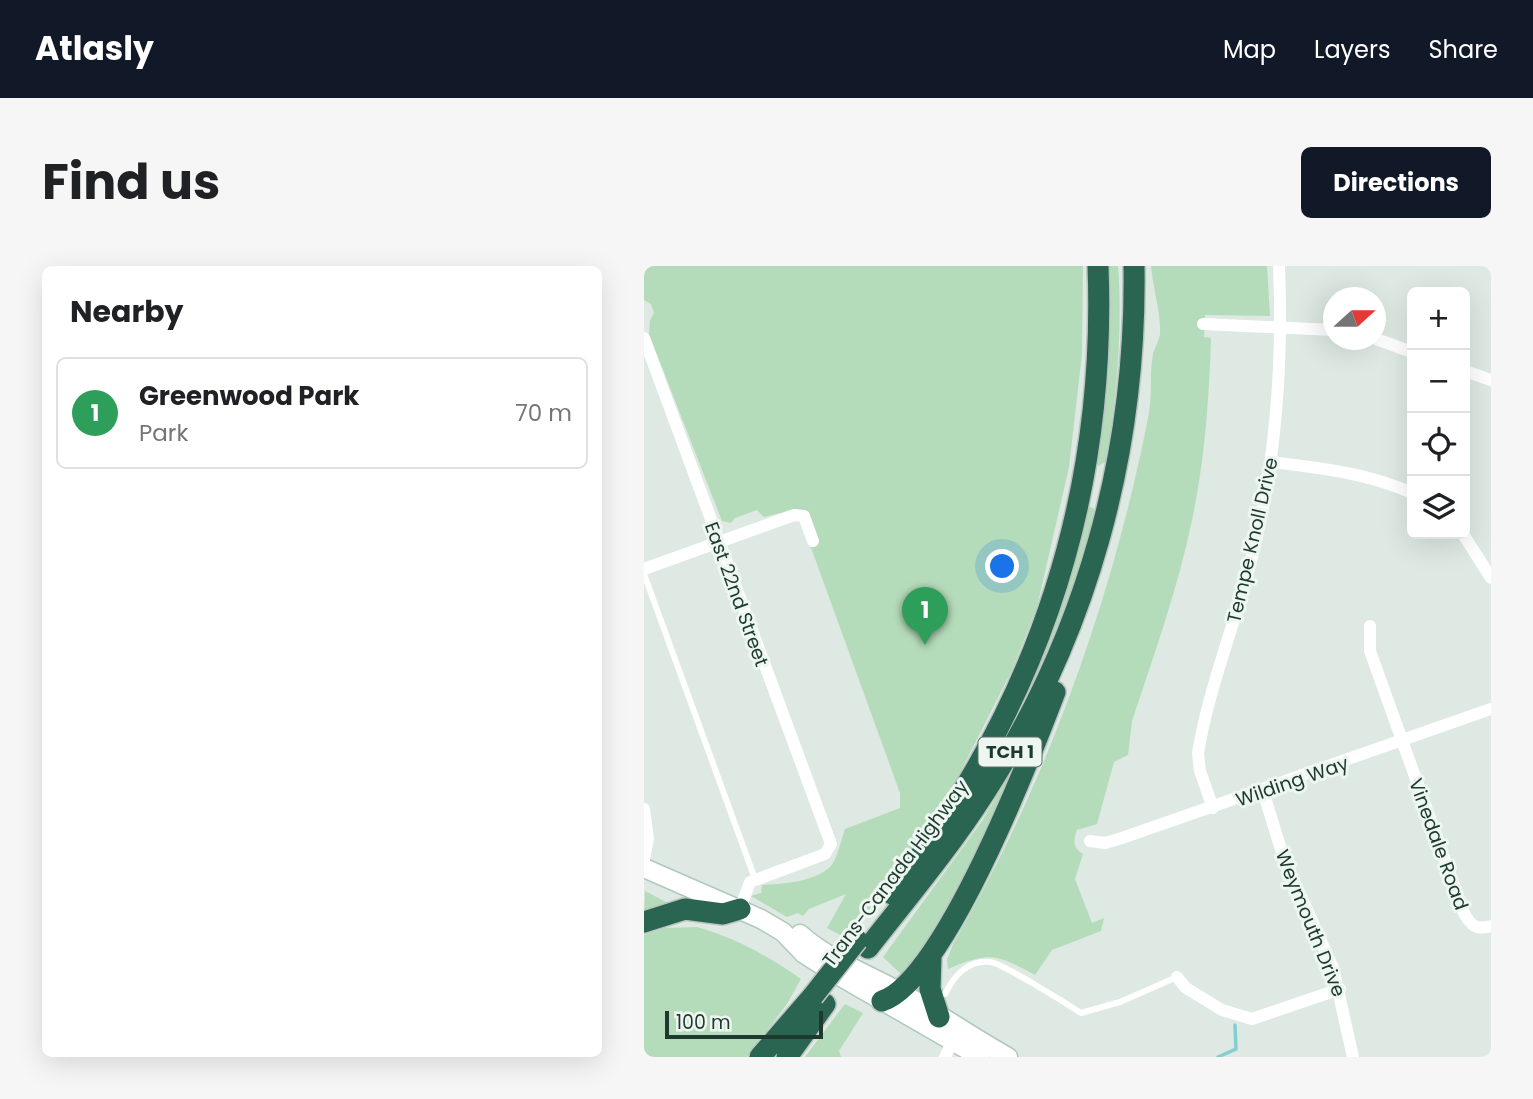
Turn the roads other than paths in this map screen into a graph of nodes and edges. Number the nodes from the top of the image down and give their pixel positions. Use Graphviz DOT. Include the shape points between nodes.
graph roads {
  1 [pos="1098,266"];
  2 [pos="1134,266"];
  3 [pos="1279,266"];
  4 [pos="1203,324"];
  5 [pos="1281,327"];
  6 [pos="1323,329"];
  7 [pos="644,338"];
  8 [pos="1386,343"];
  9 [pos="1407,350"];
  10 [pos="1470,373"];
  11 [pos="1491,380"];
  12 [pos="1272,461"];
  13 [pos="1097,491"];
  14 [pos="1407,491"];
  15 [pos="1103,529"];
  16 [pos="1466,539"];
  17 [pos="813,541"];
  18 [pos="717,542"];
  19 [pos="644,571"];
  20 [pos="1491,578"];
  21 [pos="1370,626"];
  22 [pos="1491,709"];
  23 [pos="1402,742"];
  24 [pos="1263,791"];
  25 [pos="1213,808"];
  26 [pos="644,809"];
  27 [pos="1090,841"];
  28 [pos="644,859"];
  29 [pos="644,868"];
  30 [pos="755,879"];
  31 [pos="740,909"];
  32 [pos="644,922"];
  33 [pos="1491,926"];
  34 [pos="791,933"];
  35 [pos="931,954"];
  36 [pos="851,956"];
  37 [pos="1177,977"];
  38 [pos="1340,989"];
  39 [pos="945,994"];
  40 [pos="891,997"];
  41 [pos="819,1000"];
  42 [pos="939,1017"];
  43 [pos="952,1042"];
  44 [pos="760,1057"];
  45 [pos="770,1057"];
  46 [pos="787,1057"];
  47 [pos="980,1057"];
  48 [pos="1008,1057"];
  49 [pos="1353,1057"];
  1 -- 13 [label="highway, Trans-Canada Highway / TCH 1"];
  2 -- 13 [label="highway, Trans-Canada Highway / TCH 1" via="1130,386"];
  3 -- 5 [label="street, Tempe Knoll Drive"];
  4 -- 5 [label="street"];
  5 -- 6 [label="street"];
  5 -- 12 [label="street, Tempe Knoll Drive"];
  7 -- 18 [label="street, East 22nd Street"];
  8 -- 9 [label="street"];
  10 -- 11 [label="street"];
  12 -- 14 [label="street" via="1342,471"];
  12 -- 25 [label="street, Tempe Knoll Drive" via="1252,556 1200,739 1198,762"];
  13 -- 15 [label="highway, Trans-Canada Highway / TCH 1"];
  13 -- 36 [label="highway, Trans-Canada Highway / TCH 1" via="1008,712 948,817"];
  15 -- 35 [label="highway" via="1071,651 1024,774 990,849"];
  15 -- 36 [label="highway, Trans-Canada Highway / TCH 1" via="1068,634 1027,721 962,826"];
  16 -- 20 [label="street"];
  17 -- 18 [label="street" via="800,514"];
  18 -- 19 [label="street"];
  18 -- 30 [label="street, East 22nd Street" via="831,844 830,850"];
  19 -- 30 [label="lane"];
  21 -- 23 [label="street" via="1370,651"];
  22 -- 23 [label="street, Wilding Way"];
  23 -- 24 [label="street, Wilding Way"];
  23 -- 33 [label="street, Vinedale Road" via="1464,913 1479,929"];
  24 -- 25 [label="street, Wilding Way"];
  24 -- 38 [label="street, Weymouth Drive" via="1283,856"];
  25 -- 27 [label="street, Wilding Way" via="1114,841"];
  26 -- 28 [label="street" via="648,839"];
  29 -- 31 [label="main road"];
  30 -- 31 [label="street" via="747,886"];
  31 -- 32 [label="highway" via="723,914 685,909"];
  31 -- 34 [label="main road"];
  34 -- 36 [label="main road" via="814,936"];
  34 -- 36 [label="main road" via="804,954"];
  35 -- 40 [label="highway"];
  35 -- 42 [label="highway" via="930,989"];
  36 -- 40 [label="main road"];
  36 -- 40 [label="main road" via="886,977"];
  36 -- 41 [label="highway, Trans-Canada Highway / TCH 1, bridge"];
  37 -- 38 [label="street" via="1186,988 1244,1019 1264,1017"];
  37 -- 39 [label="lane" via="1082,1013 992,962 971,964 955,975"];
  38 -- 49 [label="street, Weymouth Drive"];
  40 -- 42 [label="main road"];
  40 -- 43 [label="main road"];
  41 -- 44 [label="highway"];
  41 -- 45 [label="highway, Trans-Canada Highway / TCH 1"];
  41 -- 46 [label="highway, Trans-Canada Highway / TCH 1"];
  42 -- 43 [label="main road"];
  43 -- 47 [label="main road"];
  43 -- 48 [label="main road"];
}
